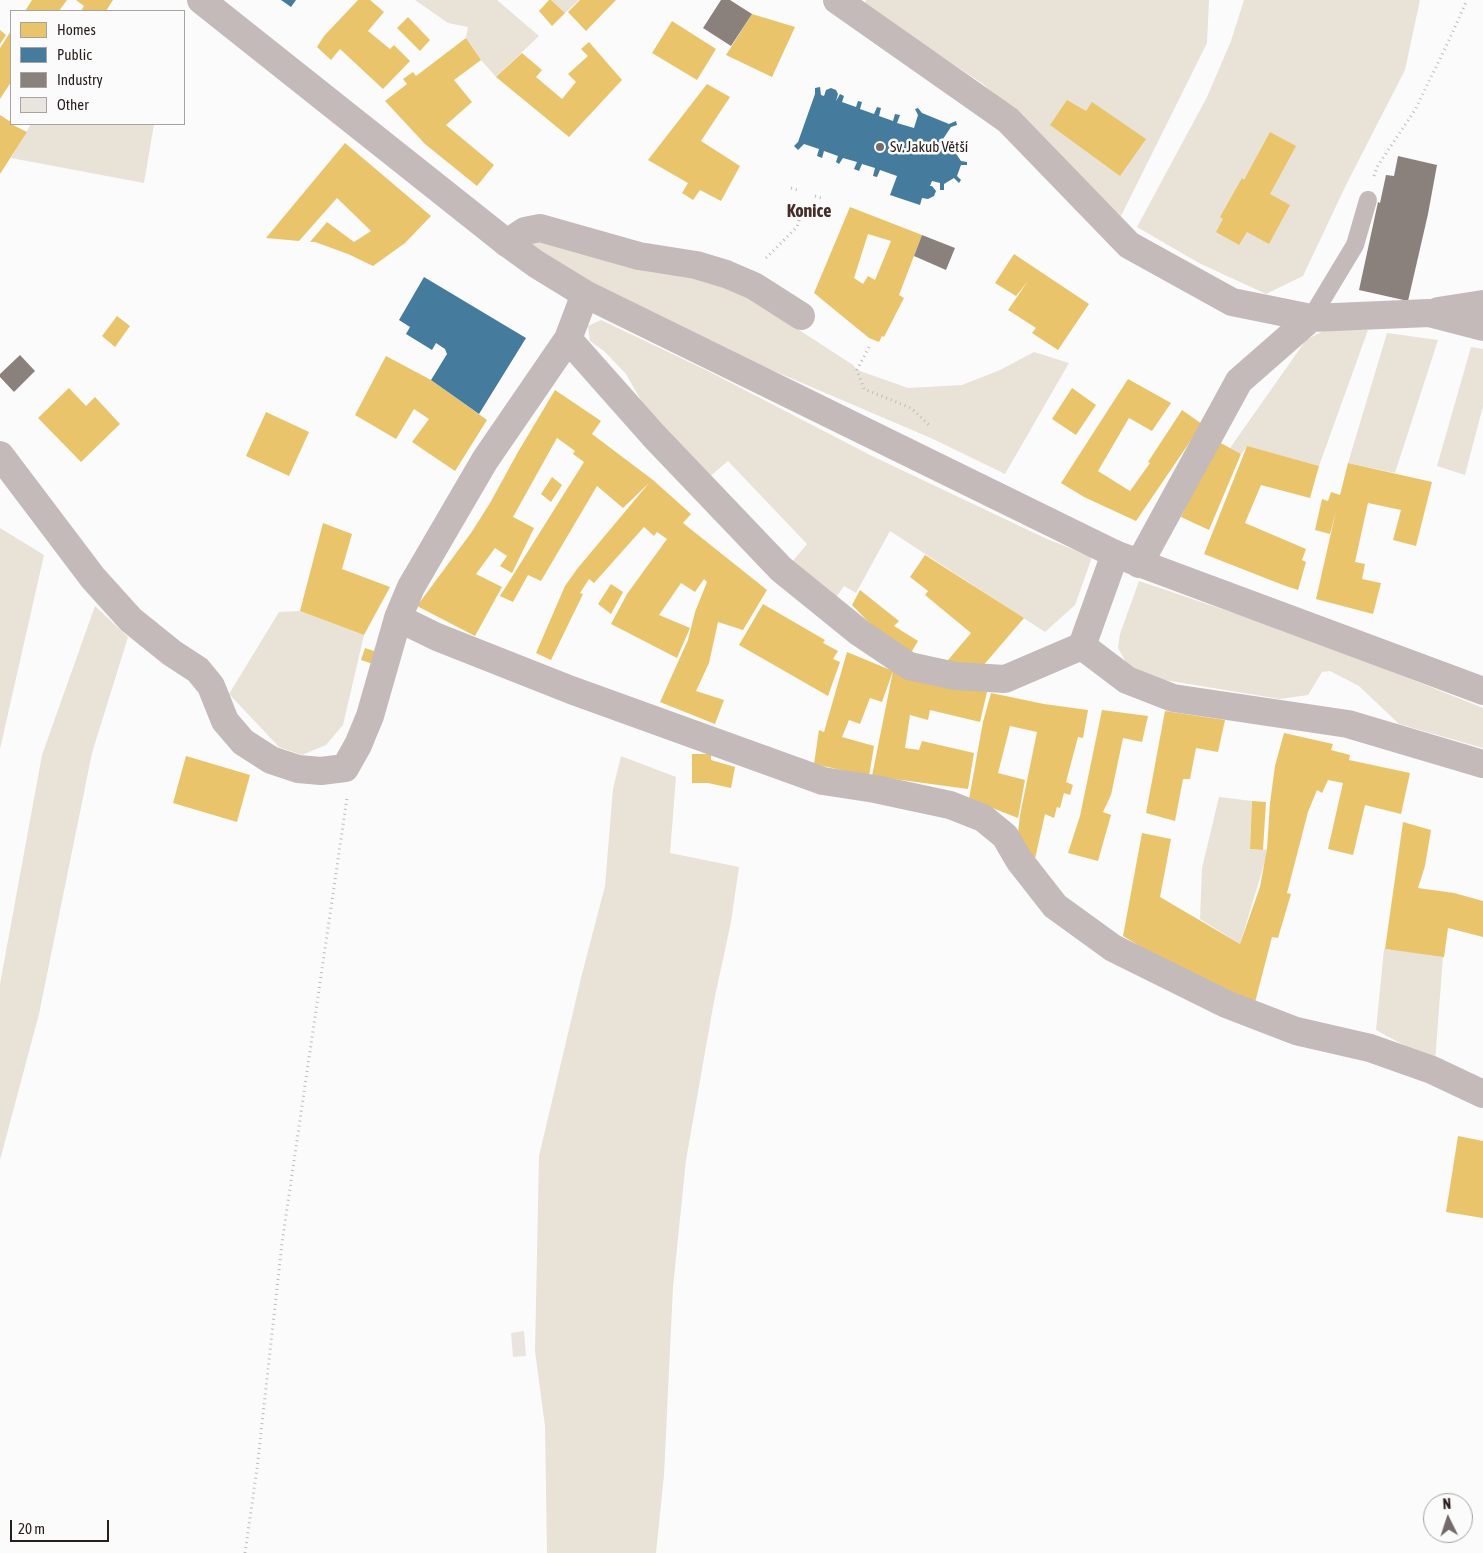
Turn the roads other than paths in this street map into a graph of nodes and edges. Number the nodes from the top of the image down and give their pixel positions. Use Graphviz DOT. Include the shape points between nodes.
graph roads {
  1 [pos="200,0"];
  2 [pos="837,0"];
  3 [pos="1368,200"];
  4 [pos="507,243"];
  5 [pos="585,294"];
  6 [pos="1483,304"];
  7 [pos="1429,313"];
  8 [pos="802,316"];
  9 [pos="1311,318"];
  10 [pos="1483,327"];
  11 [pos="568,339"];
  12 [pos="0,456"];
  13 [pos="1127,559"];
  14 [pos="398,618"];
  15 [pos="1082,646"];
  16 [pos="1483,692"];
  17 [pos="1483,764"];
  18 [pos="1483,1094"];
  1 -- 4 [label="street"];
  2 -- 9 [label="street" via="1008,120 1128,245 1232,302"];
  3 -- 9 [label="lane" via="1355,245"];
  4 -- 5 [label="street"];
  4 -- 8 [label="street" via="525,231 540,228 639,256 696,265 754,286"];
  5 -- 11 [label="street"];
  5 -- 13 [label="street"];
  6 -- 7 [label="street"];
  7 -- 9 [label="street"];
  7 -- 10 [label="street"];
  9 -- 13 [label="street" via="1240,381"];
  11 -- 14 [label="street" via="485,460 412,587"];
  11 -- 15 [label="street" via="654,436 781,568 860,633 910,666 955,676 1005,679"];
  12 -- 14 [label="street" via="93,578 131,620 198,670 212,686 224,721 244,742 271,760 321,772 344,768 370,716"];
  13 -- 15 [label="street"];
  13 -- 16 [label="street"];
  14 -- 18 [label="street" via="437,637 571,690 823,781 950,805 982,818 1005,836 1019,860 1055,906 1113,948 1226,1004 1296,1031 1370,1048 1432,1070"];
  15 -- 17 [label="street" via="1127,680 1173,698 1348,724"];
}
